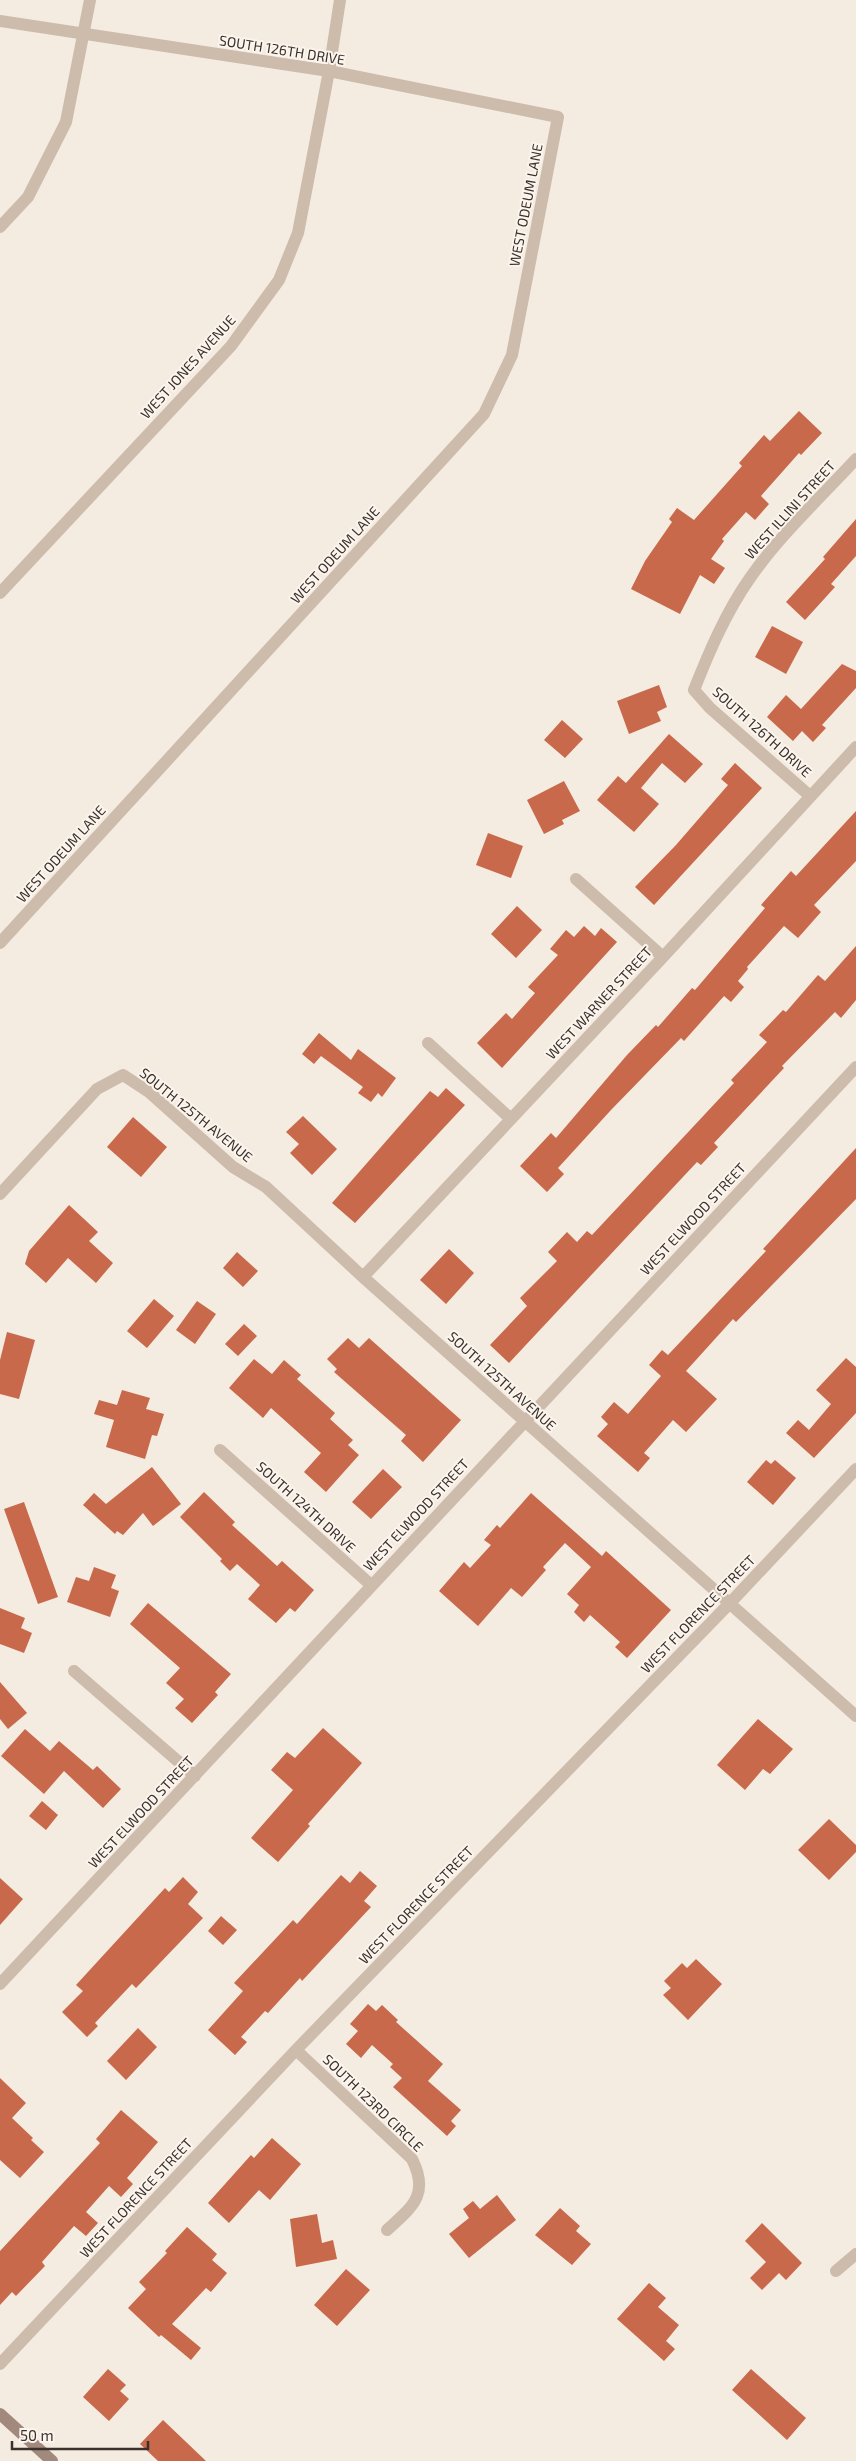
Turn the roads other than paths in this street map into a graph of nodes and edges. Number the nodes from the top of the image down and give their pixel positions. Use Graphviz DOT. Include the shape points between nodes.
graph roads {
  1 [pos="90,0"];
  2 [pos="340,0"];
  3 [pos="0,21"];
  4 [pos="84,35"];
  5 [pos="329,71"];
  6 [pos="558,117"];
  7 [pos="0,227"];
  8 [pos="856,459"];
  9 [pos="0,593"];
  10 [pos="694,690"];
  11 [pos="856,747"];
  12 [pos="810,796"];
  13 [pos="576,879"];
  14 [pos="0,943"];
  15 [pos="663,957"];
  16 [pos="428,1042"];
  17 [pos="856,1067"];
  18 [pos="511,1119"];
  19 [pos="0,1194"];
  20 [pos="363,1277"];
  21 [pos="525,1421"];
  22 [pos="220,1450"];
  23 [pos="856,1469"];
  24 [pos="371,1585"];
  25 [pos="730,1603"];
  26 [pos="74,1671"];
  27 [pos="856,1716"];
  28 [pos="194,1776"];
  29 [pos="0,1984"];
  30 [pos="296,2050"];
  31 [pos="387,2230"];
  32 [pos="856,2254"];
  33 [pos="836,2271"];
  34 [pos="0,2364"];
  35 [pos="0,2414"];
  36 [pos="52,2461"];
  1 -- 4 [label="street"];
  2 -- 5 [label="street, WEST JONES AVENUE"];
  3 -- 4 [label="street, SOUTH 126TH DRIVE"];
  4 -- 5 [label="street, SOUTH 126TH DRIVE"];
  4 -- 7 [label="street" via="66,122 28,197"];
  5 -- 6 [label="street, SOUTH 126TH DRIVE"];
  5 -- 9 [label="street, WEST JONES AVENUE" via="298,233 279,280 231,346"];
  6 -- 14 [label="street, WEST ODEUM LANE" via="512,355 484,414"];
  8 -- 10 [label="street, WEST ILLINI STREET" via="749,579 731,609"];
  10 -- 12 [label="street, SOUTH 126TH DRIVE"];
  11 -- 12 [label="street, WEST WARNER STREET"];
  12 -- 15 [label="street, WEST WARNER STREET"];
  13 -- 15 [label="street"];
  15 -- 18 [label="street, WEST WARNER STREET"];
  16 -- 18 [label="street"];
  17 -- 21 [label="street, WEST ELWOOD STREET"];
  18 -- 20 [label="street, WEST WARNER STREET"];
  19 -- 20 [label="street, SOUTH 125TH AVENUE" via="96,1089 123,1075 149,1092 233,1167 266,1187"];
  20 -- 21 [label="street, SOUTH 125TH AVENUE"];
  21 -- 24 [label="street, WEST ELWOOD STREET"];
  21 -- 25 [label="street, SOUTH 125TH AVENUE"];
  22 -- 24 [label="street, SOUTH 124TH DRIVE"];
  23 -- 25 [label="street, WEST FLORENCE STREET"];
  24 -- 28 [label="street, WEST ELWOOD STREET"];
  25 -- 27 [label="street, SOUTH 125TH AVENUE"];
  25 -- 30 [label="street, WEST FLORENCE STREET"];
  26 -- 28 [label="street"];
  28 -- 29 [label="street, WEST ELWOOD STREET"];
  30 -- 31 [label="street, SOUTH 123RD CIRCLE" via="412,2159 419,2173 414,2205"];
  30 -- 34 [label="street, WEST FLORENCE STREET"];
  32 -- 33 [label="street"];
  35 -- 36 [label="main road"];
}
